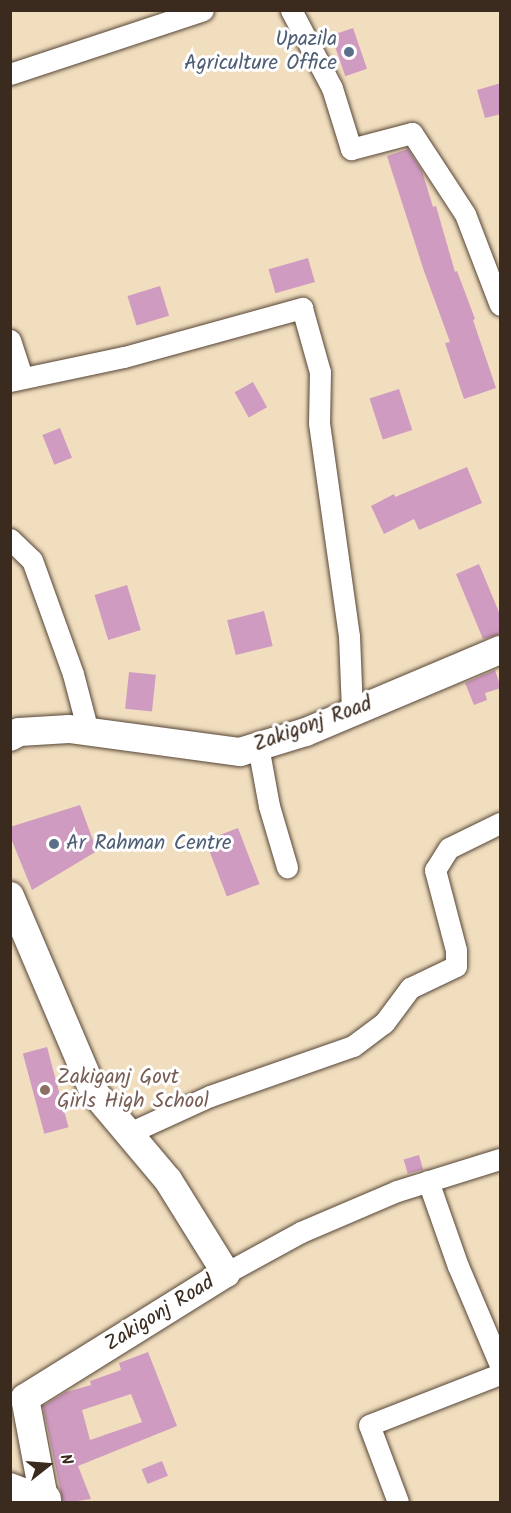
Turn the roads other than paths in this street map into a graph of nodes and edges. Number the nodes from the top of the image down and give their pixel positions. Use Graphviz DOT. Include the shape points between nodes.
graph roads {
  1 [pos="203,10"];
  2 [pos="291,10"];
  3 [pos="10,74"];
  4 [pos="498,292"];
  5 [pos="10,340"];
  6 [pos="16,379"];
  7 [pos="10,539"];
  8 [pos="501,650"];
  9 [pos="351,712"];
  10 [pos="88,731"];
  11 [pos="10,737"];
  12 [pos="258,746"];
  13 [pos="501,823"];
  14 [pos="287,867"];
  15 [pos="10,896"];
  16 [pos="129,1133"];
  17 [pos="501,1159"];
  18 [pos="428,1181"];
  19 [pos="226,1273"];
  20 [pos="501,1365"];
  21 [pos="501,1374"];
  22 [pos="18,1400"];
  23 [pos="10,1486"];
  24 [pos="44,1501"];
  25 [pos="398,1503"];
  1 -- 3 [label="street"];
  2 -- 4 [label="street" via="332,88 351,149 412,133 465,214"];
  5 -- 6 [label="street"];
  6 -- 9 [label="street" via="124,357 302,308 320,372 319,423 349,636"];
  7 -- 10 [label="street" via="32,560 73,674"];
  8 -- 9 [label="main road, Zakigonj Road"];
  9 -- 12 [label="main road, Zakigonj Road" via="306,732"];
  10 -- 11 [label="main road, Zakigonj Road" via="19,732"];
  10 -- 12 [label="main road, Zakigonj Road" via="240,752"];
  12 -- 14 [label="street" via="269,806"];
  13 -- 16 [label="street" via="449,848 435,870 456,950 456,966 410,988 384,1023 353,1046 210,1096"];
  15 -- 16 [label="main road, Zakigonj Road" via="93,1091"];
  16 -- 19 [label="main road, Zakigonj Road" via="168,1180"];
  17 -- 18 [label="street"];
  18 -- 19 [label="street" via="301,1232"];
  18 -- 20 [label="street" via="458,1266"];
  19 -- 22 [label="main road, Zakigonj Road"];
  21 -- 25 [label="street" via="369,1425"];
  22 -- 24 [label="main road, Zakigonj Road"];
  23 -- 24 [label="street"];
}
